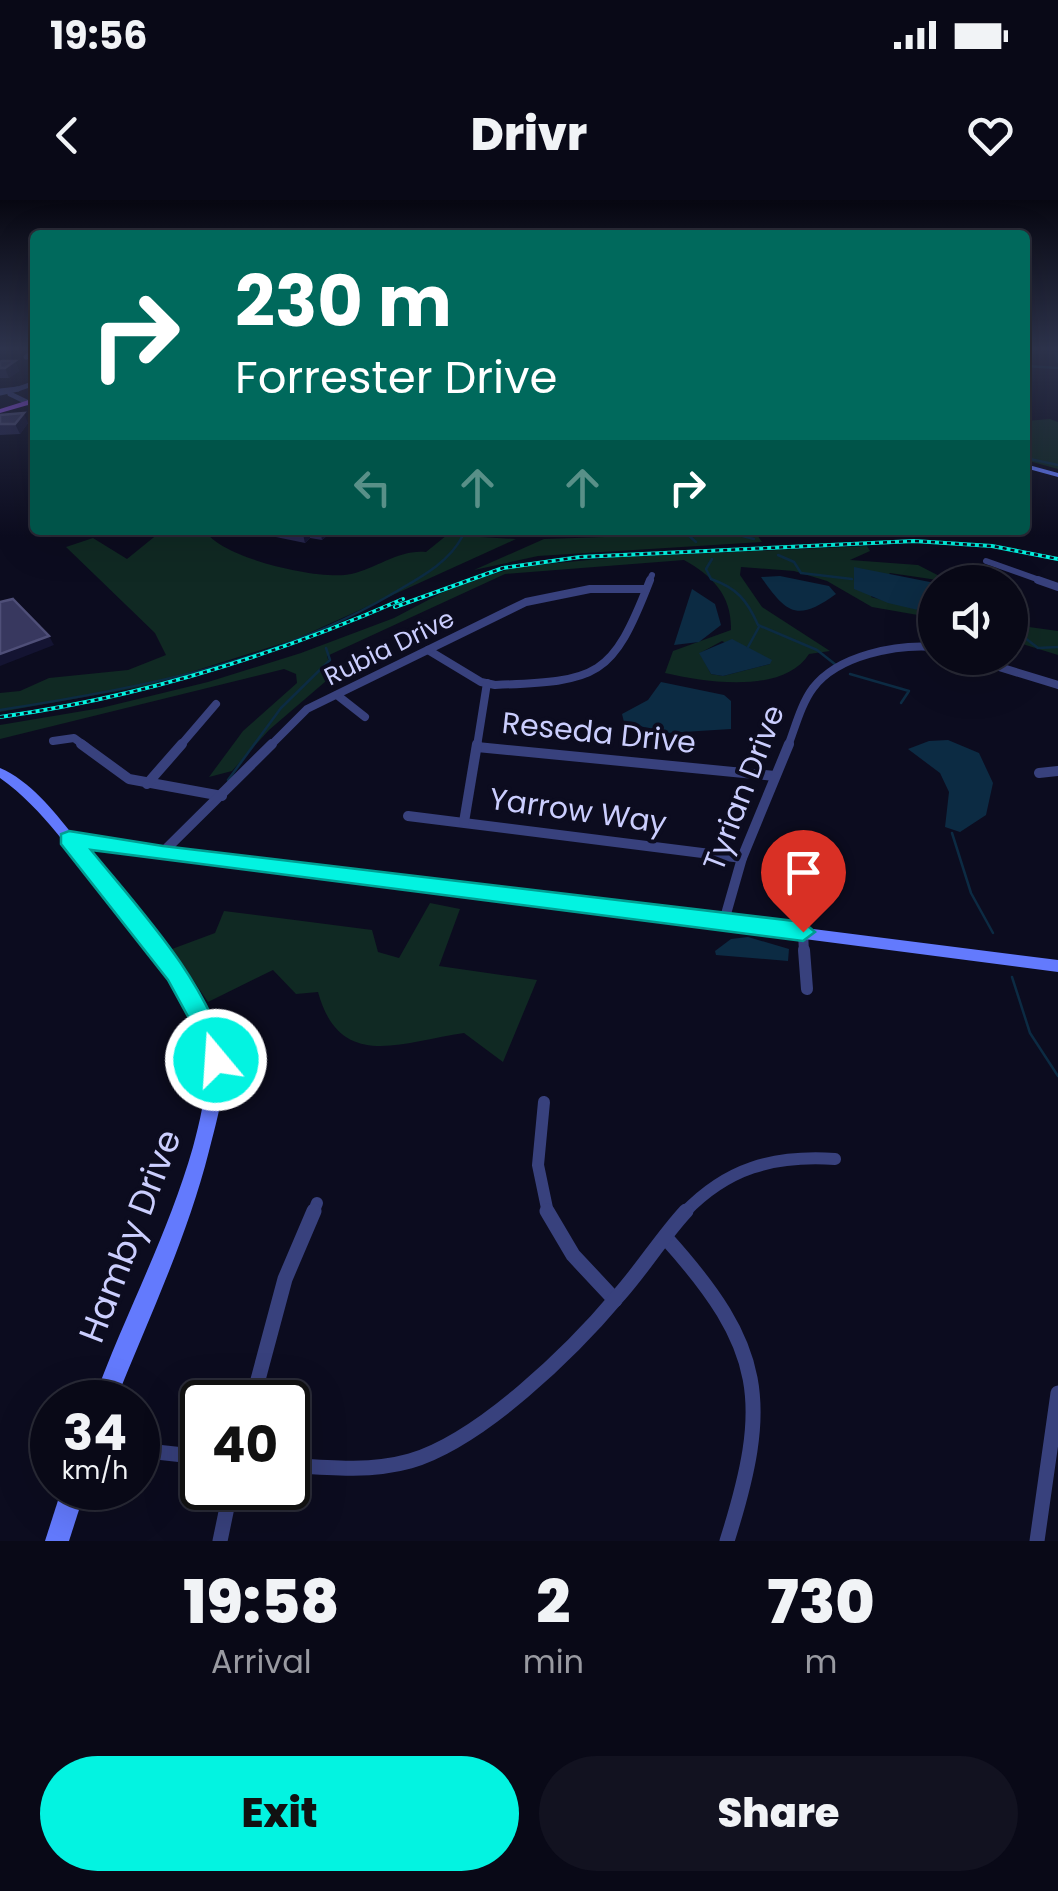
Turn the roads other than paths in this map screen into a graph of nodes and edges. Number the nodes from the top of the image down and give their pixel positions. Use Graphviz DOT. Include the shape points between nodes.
graph roads {
  1 [pos="1030,469"];
  2 [pos="1058,477"];
  3 [pos="986,561"];
  4 [pos="652,575"];
  5 [pos="1058,588"];
  6 [pos="646,589"];
  7 [pos="918,647"];
  8 [pos="428,650"];
  9 [pos="1025,675"];
  10 [pos="487,684"];
  11 [pos="1058,685"];
  12 [pos="337,694"];
  13 [pos="216,704"];
  14 [pos="365,717"];
  15 [pos="54,741"];
  16 [pos="476,746"];
  17 [pos="1058,771"];
  18 [pos="0,772"];
  19 [pos="1039,773"];
  20 [pos="776,776"];
  21 [pos="147,784"];
  22 [pos="222,796"];
  23 [pos="408,816"];
  24 [pos="464,822"];
  25 [pos="192,827"];
  26 [pos="69,839"];
  27 [pos="160,850"];
  28 [pos="186,852"];
  29 [pos="205,857"];
  30 [pos="742,858"];
  31 [pos="724,922"];
  32 [pos="803,932"];
  33 [pos="1058,966"];
  34 [pos="807,989"];
  35 [pos="544,1102"];
  36 [pos="835,1159"];
  37 [pos="317,1202"];
  38 [pos="666,1238"];
  39 [pos="615,1300"];
  40 [pos="113,1380"];
  41 [pos="258,1380"];
  42 [pos="1058,1392"];
  43 [pos="310,1466"];
  44 [pos="67,1510"];
  45 [pos="226,1510"];
  46 [pos="57,1541"];
  47 [pos="220,1541"];
  48 [pos="727,1541"];
  49 [pos="1037,1541"];
  1 -- 2 [label="street"];
  3 -- 5 [label="street"];
  4 -- 6 [label="street"];
  6 -- 8 [label="street, Rubia Drive" via="590,588 526,602"];
  6 -- 10 [label="street" via="604,667 523,684"];
  7 -- 20 [label="street, Tyrian Drive" via="888,648 816,684"];
  8 -- 10 [label="street"];
  8 -- 12 [label="street, Rubia Drive"];
  9 -- 11 [label="street"];
  10 -- 16 [label="street"];
  12 -- 14 [label="street"];
  12 -- 22 [label="street, Rubia Drive" via="307,710"];
  13 -- 21 [label="street"];
  15 -- 21 [label="street" via="74,738 128,779"];
  16 -- 20 [label="street, Reseda Drive"];
  16 -- 24 [label="street"];
  17 -- 19 [label="street"];
  18 -- 26 [label="street, Hamby Drive"];
  20 -- 30 [label="street, Tyrian Drive"];
  21 -- 22 [label="street"];
  22 -- 25 [label="street, Rubia Drive"];
  23 -- 24 [label="street, Yarrow Way"];
  24 -- 30 [label="street, Yarrow Way"];
  25 -- 27 [label="street, Rubia Drive"];
  25 -- 28 [label="street"];
  26 -- 27 [label="street"];
  26 -- 40 [label="street, Hamby Drive" via="177,972 204,1020 216,1060 215,1098 199,1158"];
  27 -- 28 [label="street"];
  27 -- 29 [label="street"];
  28 -- 29 [label="street"];
  29 -- 31 [label="street"];
  30 -- 31 [label="street, Tyrian Drive"];
  31 -- 32 [label="street"];
  32 -- 33 [label="street"];
  32 -- 34 [label="street"];
  35 -- 39 [label="street" via="536,1162 545,1215"];
  36 -- 38 [label="street" via="787,1158 746,1167 706,1190"];
  37 -- 41 [label="street" via="285,1279"];
  38 -- 39 [label="street"];
  38 -- 48 [label="street" via="718,1294 750,1362 750,1456"];
  39 -- 43 [label="street" via="475,1427 424,1456 366,1469"];
  42 -- 49 [label="street"];
  44 -- 46 [label="street"];
  45 -- 47 [label="street"];
}
